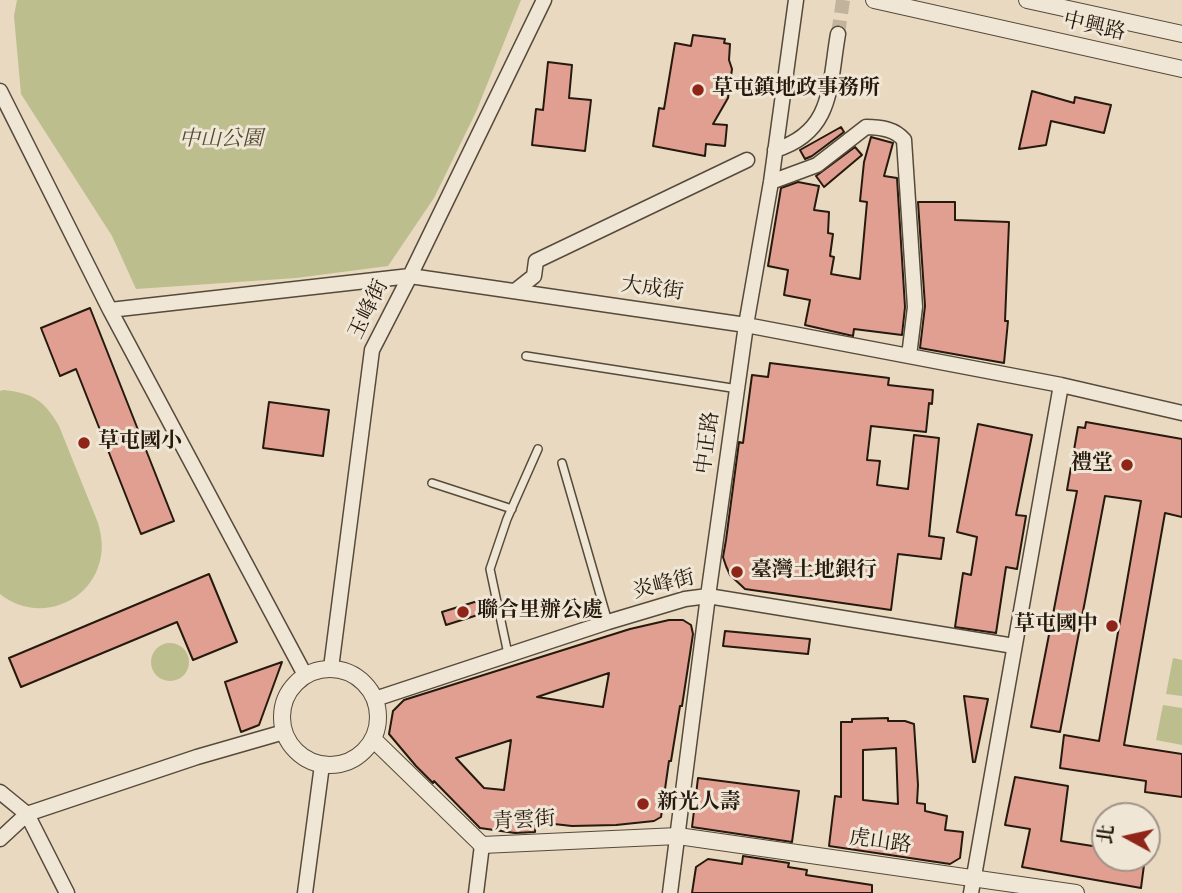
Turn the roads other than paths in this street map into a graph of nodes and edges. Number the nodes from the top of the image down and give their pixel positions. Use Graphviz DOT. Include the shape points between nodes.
graph roads {
  1 [pos="544,0"];
  2 [pos="796,0"];
  3 [pos="874,0"];
  4 [pos="1027,0"];
  5 [pos="838,34"];
  6 [pos="1182,34"];
  7 [pos="1182,69"];
  8 [pos="0,91"];
  9 [pos="15,118"];
  10 [pos="0,124"];
  11 [pos="775,150"];
  12 [pos="747,160"];
  13 [pos="771,182"];
  14 [pos="410,276"];
  15 [pos="515,291"];
  16 [pos="110,310"];
  17 [pos="746,325"];
  18 [pos="526,356"];
  19 [pos="909,356"];
  20 [pos="1060,384"];
  21 [pos="738,388"];
  22 [pos="1182,412"];
  23 [pos="538,449"];
  24 [pos="562,463"];
  25 [pos="432,483"];
  26 [pos="512,509"];
  27 [pos="708,596"];
  28 [pos="608,622"];
  29 [pos="1014,646"];
  30 [pos="508,655"];
  31 [pos="331,668"];
  32 [pos="305,675"];
  33 [pos="375,699"];
  34 [pos="284,732"];
  35 [pos="373,740"];
  36 [pos="322,765"];
  37 [pos="0,792"];
  38 [pos="27,814"];
  39 [pos="678,836"];
  40 [pos="0,839"];
  41 [pos="482,845"];
  42 [pos="972,885"];
  43 [pos="67,893"];
  44 [pos="305,893"];
  45 [pos="476,893"];
  46 [pos="670,893"];
  47 [pos="1076,893"];
  1 -- 14 [label="street, 玉峰街"];
  2 -- 11 [label="street, 中正路"];
  3 -- 7 [label="street, 中興路"];
  4 -- 6 [label="street, 中興路"];
  5 -- 11 [label="street" via="824,112 800,140"];
  8 -- 9 [label="street"];
  9 -- 10 [label="street"];
  9 -- 16 [label="street"];
  11 -- 13 [label="street, 中正路"];
  12 -- 15 [label="street" via="536,261 534,276"];
  13 -- 17 [label="street, 中正路"];
  13 -- 19 [label="street" via="817,165 866,127 898,132 904,141 915,307"];
  14 -- 15 [label="street, 大成街"];
  14 -- 16 [label="street, 大成街"];
  14 -- 31 [label="street, 玉峰街" via="372,349"];
  15 -- 17 [label="street, 大成街"];
  16 -- 32 [label="street"];
  17 -- 19 [label="street, 大成街"];
  17 -- 21 [label="street, 中正路"];
  18 -- 21 [label="lane"];
  19 -- 20 [label="street, 大成街"];
  20 -- 22 [label="street, 大成街"];
  20 -- 29 [label="street"];
  21 -- 27 [label="street, 中正路"];
  23 -- 26 [label="lane"];
  24 -- 28 [label="lane"];
  25 -- 26 [label="lane"];
  26 -- 30 [label="lane" via="490,569"];
  27 -- 28 [label="street, 炎峰街"];
  27 -- 29 [label="street, 炎峰街"];
  27 -- 39 [label="street, 中正路"];
  28 -- 30 [label="street, 炎峰街"];
  29 -- 42 [label="street"];
  30 -- 33 [label="street, 炎峰街"];
  31 -- 32 [label="street"];
  31 -- 33 [label="street" via="357,677"];
  32 -- 34 [label="street" via="284,700"];
  33 -- 35 [label="street" via="378,713"];
  34 -- 36 [label="street" via="298,754"];
  34 -- 38 [label="street"];
  35 -- 36 [label="street" via="351,761"];
  35 -- 41 [label="street, 青雲街"];
  36 -- 44 [label="street"];
  37 -- 38 [label="street"];
  38 -- 40 [label="street"];
  38 -- 43 [label="street"];
  39 -- 41 [label="street, 青雲街"];
  39 -- 42 [label="street, 虎山路"];
  39 -- 46 [label="street, 中正路"];
  41 -- 45 [label="street"];
  42 -- 47 [label="street, 虎山路"];
}
